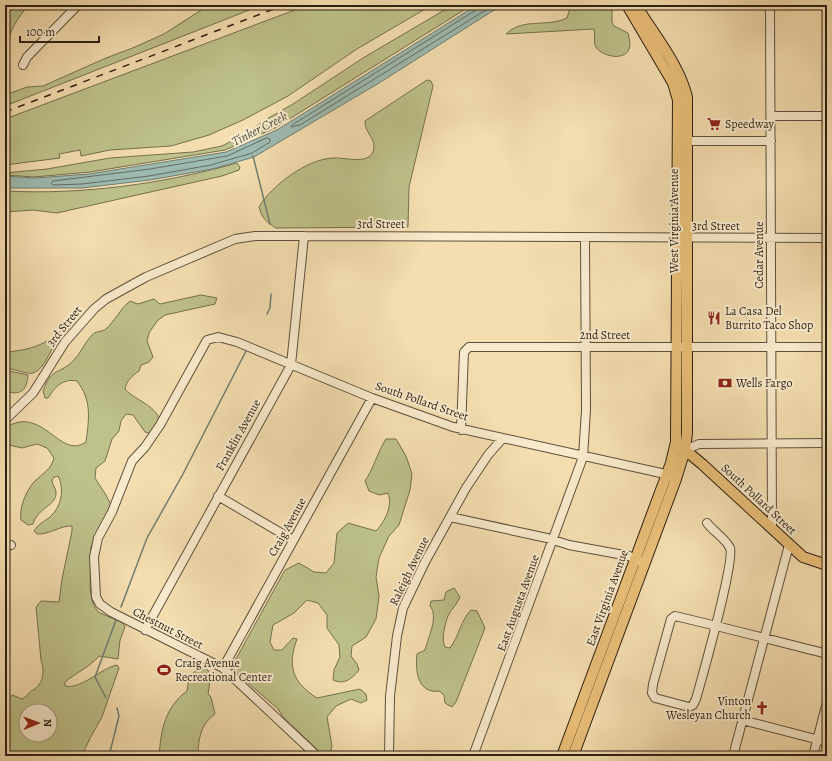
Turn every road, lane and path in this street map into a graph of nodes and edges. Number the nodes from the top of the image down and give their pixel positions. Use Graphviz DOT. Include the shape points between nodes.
graph roads {
  1 [pos="78,5"];
  2 [pos="627,5"];
  3 [pos="636,5"];
  4 [pos="770,5"];
  5 [pos="23,66"];
  6 [pos="771,116"];
  7 [pos="827,116"];
  8 [pos="771,140"];
  9 [pos="683,141"];
  10 [pos="304,236"];
  11 [pos="586,238"];
  12 [pos="682,238"];
  13 [pos="771,238"];
  14 [pos="827,238"];
  15 [pos="213,337"];
  16 [pos="586,347"];
  17 [pos="682,347"];
  18 [pos="772,347"];
  19 [pos="827,347"];
  20 [pos="291,365"];
  21 [pos="372,398"];
  22 [pos="5,420"];
  23 [pos="461,430"];
  24 [pos="502,439"];
  25 [pos="772,443"];
  26 [pos="827,443"];
  27 [pos="680,449"];
  28 [pos="583,457"];
  29 [pos="671,477"];
  30 [pos="218,496"];
  31 [pos="450,517"];
  32 [pos="707,524"];
  33 [pos="772,529"];
  34 [pos="294,540"];
  35 [pos="553,541"];
  36 [pos="790,545"];
  37 [pos="640,561"];
  38 [pos="827,565"];
  39 [pos="715,626"];
  40 [pos="145,630"];
  41 [pos="764,638"];
  42 [pos="827,654"];
  43 [pos="222,668"];
  44 [pos="827,702"];
  45 [pos="742,720"];
  46 [pos="817,740"];
  47 [pos="827,742"];
  48 [pos="317,756"];
  49 [pos="390,756"];
  50 [pos="473,756"];
  51 [pos="562,756"];
  52 [pos="572,756"];
  53 [pos="733,756"];
  54 [pos="813,756"];
  1 -- 5 [label="street" via="28,56"];
  2 -- 9 [label="main road, West Virginia Avenue" via="673,83"];
  3 -- 9 [label="main road, West Virginia Avenue" via="683,83 688,108"];
  4 -- 6 [label="street, Cedar Avenue"];
  6 -- 7 [label="street"];
  6 -- 8 [label="street, Cedar Avenue"];
  8 -- 9 [label="street"];
  8 -- 13 [label="street, Cedar Avenue"];
  9 -- 12 [label="main road, West Virginia Avenue"];
  10 -- 11 [label="street, 3rd Street"];
  10 -- 20 [label="street, Franklin Avenue"];
  10 -- 22 [label="street, 3rd Street" via="255,236 235,239 146,278 106,299 65,342 33,393"];
  11 -- 12 [label="street, 3rd Street"];
  11 -- 16 [label="street, East Augusta Avenue"];
  12 -- 13 [label="street, 3rd Street"];
  12 -- 17 [label="main road, West Virginia Avenue"];
  13 -- 14 [label="street, 3rd Street"];
  13 -- 18 [label="street, Cedar Avenue"];
  15 -- 20 [label="street, South Pollard Street" via="237,342"];
  15 -- 40 [label="street, Chestnut Street" via="205,342 160,425 132,461 98,538 94,554 98,601 111,612"];
  16 -- 17 [label="street, 2nd Street"];
  16 -- 23 [label="street, 2nd Street" via="467,348 464,352"];
  16 -- 28 [label="street, East Augusta Avenue"];
  17 -- 18 [label="street, 2nd Street"];
  17 -- 27 [label="main road, West Virginia Avenue"];
  18 -- 19 [label="street, 2nd Street"];
  18 -- 25 [label="street, Cedar Avenue"];
  20 -- 21 [label="street, South Pollard Street"];
  20 -- 30 [label="street, Franklin Avenue"];
  21 -- 23 [label="street, South Pollard Street"];
  21 -- 34 [label="street, Craig Avenue"];
  23 -- 24 [label="street, South Pollard Street"];
  24 -- 28 [label="street, South Pollard Street"];
  24 -- 31 [label="street, Raleigh Avenue" via="488,455"];
  25 -- 26 [label="street"];
  25 -- 27 [label="street" via="699,444"];
  25 -- 33 [label="street, Cedar Avenue"];
  27 -- 29 [label="main road, East Virginia Avenue"];
  27 -- 33 [label="main road, South Pollard Street"];
  28 -- 29 [label="street, South Pollard Street"];
  28 -- 35 [label="street, East Augusta Avenue"];
  29 -- 37 [label="main road, East Virginia Avenue"];
  30 -- 34 [label="street"];
  30 -- 40 [label="street, Franklin Avenue"];
  31 -- 35 [label="street"];
  31 -- 49 [label="street, Raleigh Avenue" via="413,584 401,616 390,696"];
  32 -- 39 [label="street" via="727,543 731,553"];
  33 -- 36 [label="main road, South Pollard Street"];
  34 -- 43 [label="street, Craig Avenue"];
  35 -- 37 [label="street"];
  35 -- 50 [label="street, East Augusta Avenue"];
  36 -- 38 [label="main road, South Pollard Street" via="802,557"];
  36 -- 41 [label="street"];
  37 -- 51 [label="main road, East Virginia Avenue"];
  37 -- 52 [label="main road, East Virginia Avenue"];
  39 -- 39 [label="street" via="693,705 689,707 656,699 651,690 672,617"];
  39 -- 41 [label="street"];
  40 -- 43 [label="street, Chestnut Street"];
  41 -- 42 [label="street"];
  41 -- 45 [label="street"];
  43 -- 48 [label="street, Chestnut Street"];
  44 -- 46 [label="street"];
  45 -- 46 [label="street"];
  45 -- 53 [label="street"];
  46 -- 47 [label="street"];
  46 -- 54 [label="street"];
}
